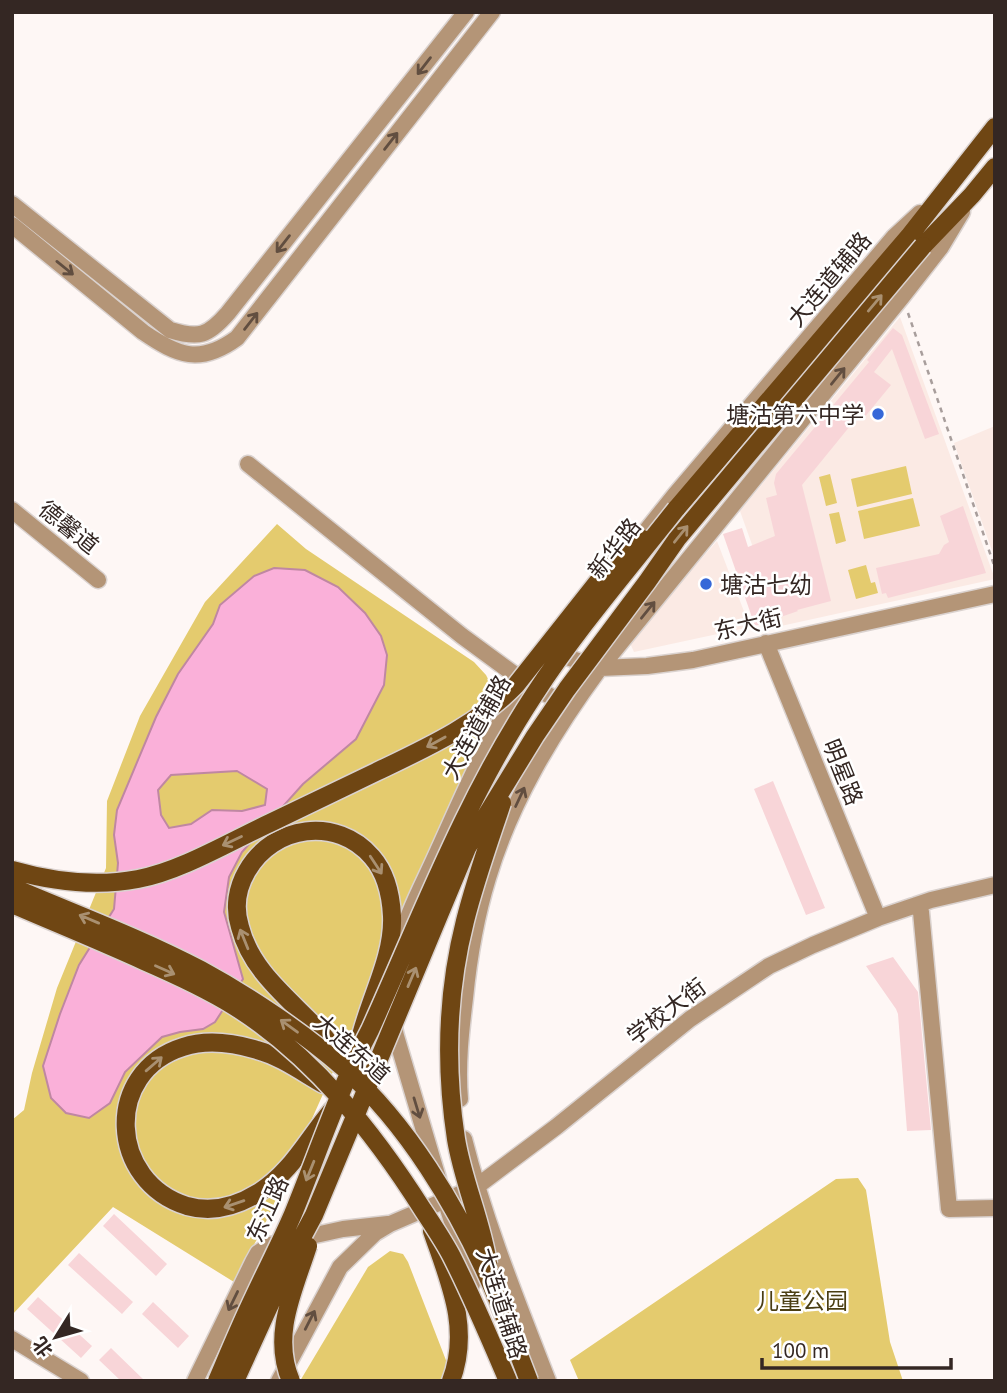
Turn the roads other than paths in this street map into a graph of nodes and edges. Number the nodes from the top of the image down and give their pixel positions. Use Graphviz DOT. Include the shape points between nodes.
graph roads {
  1 [pos="466,12"];
  2 [pos="492,12"];
  3 [pos="995,127"];
  4 [pos="995,167"];
  5 [pos="954,179"];
  6 [pos="972,195"];
  7 [pos="12,204"];
  8 [pos="12,225"];
  9 [pos="917,241"];
  10 [pos="248,464"];
  11 [pos="676,509"];
  12 [pos="12,510"];
  13 [pos="98,580"];
  14 [pos="995,594"];
  15 [pos="766,643"];
  16 [pos="551,652"];
  17 [pos="600,668"];
  18 [pos="526,683"];
  19 [pos="571,708"];
  20 [pos="511,777"];
  21 [pos="12,870"];
  22 [pos="995,885"];
  23 [pos="12,887"];
  24 [pos="12,904"];
  25 [pos="916,905"];
  26 [pos="878,918"];
  27 [pos="351,1063"];
  28 [pos="376,1063"];
  29 [pos="331,1088"];
  30 [pos="334,1107"];
  31 [pos="476,1187"];
  32 [pos="445,1201"];
  33 [pos="995,1208"];
  34 [pos="314,1215"];
  35 [pos="428,1218"];
  36 [pos="390,1224"];
  37 [pos="490,1282"];
  38 [pos="12,1339"];
  39 [pos="12,1350"];
  40 [pos="63,1381"];
  41 [pos="81,1381"];
  42 [pos="195,1381"];
  43 [pos="217,1381"];
  44 [pos="235,1381"];
  45 [pos="279,1381"];
  46 [pos="291,1381"];
  47 [pos="451,1381"];
  48 [pos="503,1381"];
  49 [pos="508,1381"];
  50 [pos="529,1381"];
  51 [pos="548,1381"];
  1 -- 7 [label="street, one-way" via="229,313 201,335 170,330"];
  8 -- 2 [label="street, one-way" via="163,346 183,354 220,350 237,338"];
  3 -- 5 [label="main road, 新华路"];
  4 -- 6 [label="main road, 新华路"];
  5 -- 9 [label="main road, 新华路"];
  5 -- 16 [label="street, 大连道辅路" via="894,237 666,506"];
  6 -- 9 [label="main road, 新华路"];
  17 -- 6 [label="street, 大连道辅路, one-way" via="902,297"];
  9 -- 11 [label="main road, 新华路"];
  20 -- 9 [label="main road, 新华路, one-way, bridge" via="567,689 677,539"];
  10 -- 18 [label="street"];
  11 -- 21 [label="main road, one-way, bridge" via="607,570 503,698 442,739 160,874 97,883"];
  11 -- 27 [label="main road, 新华路, bridge" via="533,695 501,749"];
  12 -- 13 [label="street, 德馨道"];
  14 -- 15 [label="street, 东大街"];
  15 -- 17 [label="street, 东大街" via="647,667"];
  15 -- 26 [label="street, 明星路"];
  16 -- 17 [label="street, 东大街"];
  16 -- 18 [label="street, 大连道辅路"];
  17 -- 19 [label="street, 大连道辅路"];
  18 -- 19 [label="street"];
  18 -- 32 [label="street, 大连道辅路, one-way" via="483,752 416,900 389,989 396,1037"];
  31 -- 19 [label="street, 大连道辅路, one-way" via="462,1133 458,1083 468,965 488,878 506,828"];
  28 -- 20 [label="main road, 新华路, one-way, bridge" via="467,848"];
  20 -- 37 [label="main road, bridge" via="464,923 450,1024 456,1139"];
  22 -- 25 [label="street, 学校大街"];
  27 -- 23 [label="main road, 大连东道, one-way, bridge" via="201,970"];
  24 -- 29 [label="main road, 大连东道, one-way, bridge" via="209,991 270,1031"];
  25 -- 26 [label="street, 学校大街"];
  25 -- 33 [label="street" via="921,912 949,1209"];
  26 -- 31 [label="street, 学校大街" via="769,966 690,1019"];
  27 -- 27 [label="main road, one-way, bridge" via="261,970 239,926 238,894 250,866 276,841 296,832 330,832 358,845 372,857 388,888 391,936"];
  27 -- 30 [label="main road, 东江路, bridge"];
  27 -- 37 [label="main road, 大连东道, bridge" via="424,1164"];
  28 -- 34 [label="main road, 东江路, bridge"];
  30 -- 29 [label="main road, one-way, bridge" via="276,1180 227,1208 194,1208 163,1196 139,1172 128,1144 126,1114 137,1083 149,1068 184,1046 231,1043 259,1050"];
  29 -- 35 [label="main road, 大连东道, bridge" via="379,1146"];
  30 -- 43 [label="main road, 东江路, one-way, bridge"];
  31 -- 32 [label="street, 学校大街"];
  31 -- 51 [label="street, 大连道辅路"];
  32 -- 36 [label="street, 学校大街"];
  32 -- 48 [label="street, 大连道辅路"];
  34 -- 44 [label="main road, 东江路, bridge"];
  34 -- 46 [label="main road, bridge" via="285,1322 284,1358"];
  35 -- 47 [label="main road, bridge" via="459,1319 459,1349"];
  35 -- 49 [label="main road, 大连东道, bridge" via="459,1271"];
  36 -- 42 [label="street, one-way" via="282,1242 258,1253"];
  45 -- 36 [label="street, one-way" via="340,1267"];
  37 -- 50 [label="main road, 大连东道, bridge"];
  38 -- 41 [label="street"];
  39 -- 40 [label="street"];
}
